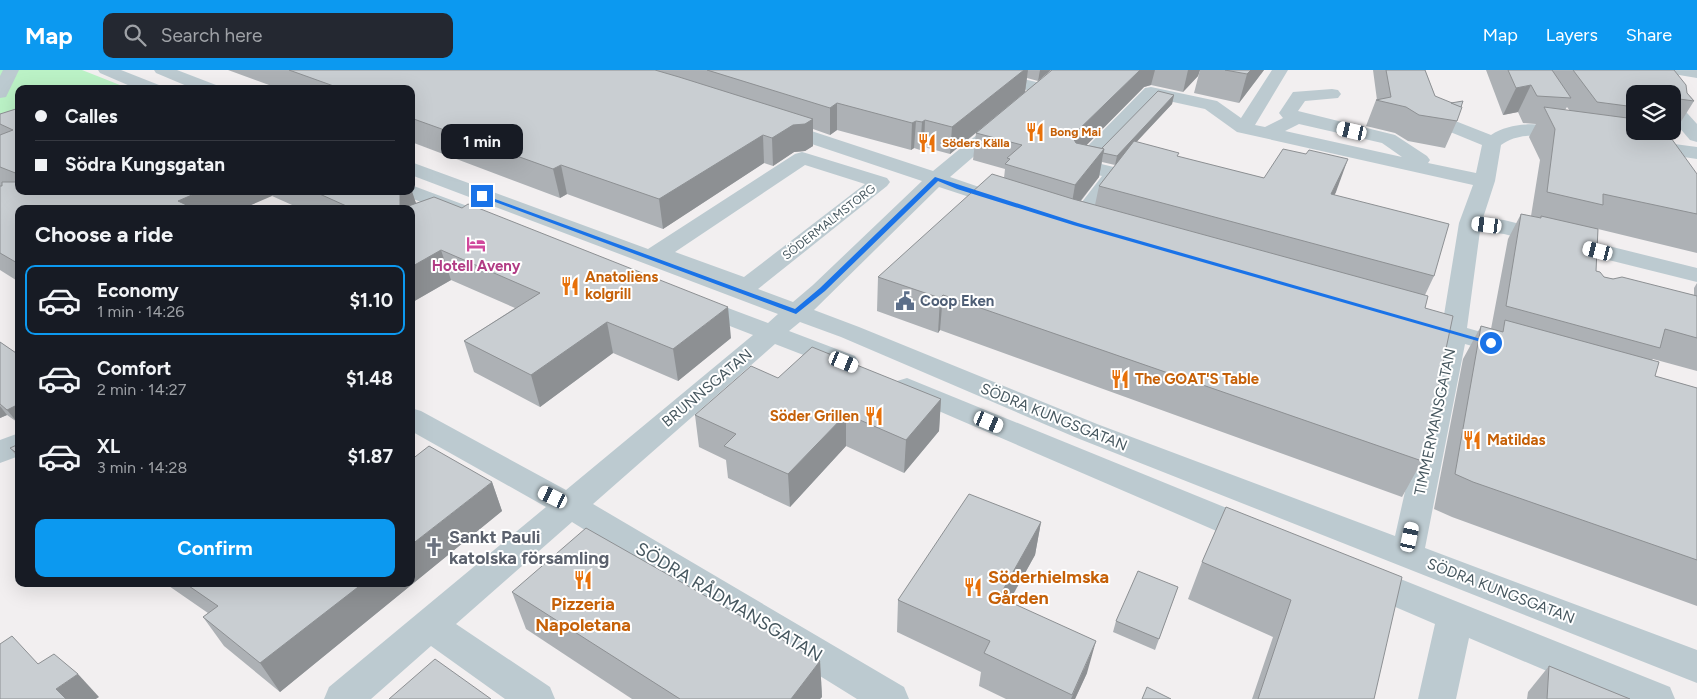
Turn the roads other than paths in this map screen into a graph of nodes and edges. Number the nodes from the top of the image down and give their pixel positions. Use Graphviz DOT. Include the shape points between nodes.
graph roads {
  1 [pos="11,70"];
  2 [pos="106,70"];
  3 [pos="162,70"];
  4 [pos="201,70"];
  5 [pos="966,70"];
  6 [pos="1280,70"];
  7 [pos="1416,70"];
  8 [pos="1673,70"];
  9 [pos="1697,73"];
  10 [pos="180,77"];
  11 [pos="139,85"];
  12 [pos="200,85"];
  13 [pos="0,93"];
  14 [pos="1332,94"];
  15 [pos="1681,117"];
  16 [pos="1297,118"];
  17 [pos="754,119"];
  18 [pos="1244,128"];
  19 [pos="1575,131"];
  20 [pos="1268,133"];
  21 [pos="1697,136"];
  22 [pos="1493,142"];
  23 [pos="1622,142"];
  24 [pos="1697,153"];
  25 [pos="415,170"];
  26 [pos="1434,170"];
  27 [pos="937,178"];
  28 [pos="1485,181"];
  29 [pos="415,193"];
  30 [pos="1031,210"];
  31 [pos="482,220"];
  32 [pos="1470,223"];
  33 [pos="1076,224"];
  34 [pos="657,253"];
  35 [pos="1697,274"];
  36 [pos="676,296"];
  37 [pos="796,312"];
  38 [pos="1397,316"];
  39 [pos="1454,332"];
  40 [pos="771,333"];
  41 [pos="1528,354"];
  42 [pos="415,420"];
  43 [pos="15,445"];
  44 [pos="0,453"];
  45 [pos="569,505"];
  46 [pos="1281,544"];
  47 [pos="1407,555"];
  48 [pos="1336,567"];
  49 [pos="1455,616"];
  50 [pos="429,625"];
  51 [pos="1697,667"];
  52 [pos="870,694"];
  53 [pos="343,699"];
  54 [pos="536,699"];
  55 [pos="1437,699"];
  56 [pos="1656,699"];
  1 -- 13 [label="street"];
  2 -- 11 [label="street"];
  3 -- 10 [label="street"];
  4 -- 10 [label="street"];
  5 -- 27 [label="street, BRUNNSGATAN" via="1050,82"];
  6 -- 18 [label="street"];
  7 -- 22 [label="street" via="1432,118"];
  8 -- 9 [label="street"];
  10 -- 12 [label="street"];
  14 -- 16 [label="street" via="1299,96 1288,113"];
  15 -- 21 [label="street"];
  16 -- 20 [label="street"];
  16 -- 26 [label="street" via="1388,139"];
  17 -- 27 [label="street"];
  18 -- 20 [label="street"];
  18 -- 33 [label="street" via="1211,105 1151,92 1079,165 1115,173"];
  19 -- 22 [label="street" via="1527,129 1505,134"];
  20 -- 26 [label="street"];
  22 -- 28 [label="street, TIMMERMANSGATAN"];
  23 -- 24 [label="street"];
  25 -- 37 [label="street, SÖDRA KUNGSGATAN"];
  26 -- 28 [label="street"];
  27 -- 30 [label="street"];
  27 -- 37 [label="street, BRUNNSGATAN"];
  28 -- 32 [label="street, TIMMERMANSGATAN"];
  29 -- 31 [label="street"];
  32 -- 35 [label="street" via="1504,227 1598,260"];
  32 -- 39 [label="street, TIMMERMANSGATAN"];
  34 -- 34 [label="street, SÖDERMALMSTORG" via="802,158 880,182 747,286"];
  36 -- 40 [label="street, SÖDRA KUNGSGATAN"];
  37 -- 40 [label="street, BRUNNSGATAN"];
  37 -- 47 [label="street, SÖDRA KUNGSGATAN" via="1086,431"];
  38 -- 39 [label="street"];
  39 -- 41 [label="street"];
  39 -- 47 [label="street, TIMMERMANSGATAN"];
  40 -- 45 [label="street, BRUNNSGATAN"];
  40 -- 46 [label="street, SÖDRA KUNGSGATAN"];
  42 -- 45 [label="street, SÖDRA RÅDMANSGATAN"];
  43 -- 44 [label="street"];
  45 -- 50 [label="street, BRUNNSGATAN"];
  45 -- 52 [label="street, SÖDRA RÅDMANSGATAN"];
  47 -- 51 [label="street, SÖDRA KUNGSGATAN"];
  48 -- 49 [label="street"];
  49 -- 55 [label="street"];
  49 -- 56 [label="street"];
  50 -- 53 [label="street, BRUNNSGATAN"];
  50 -- 54 [label="street"];
}
